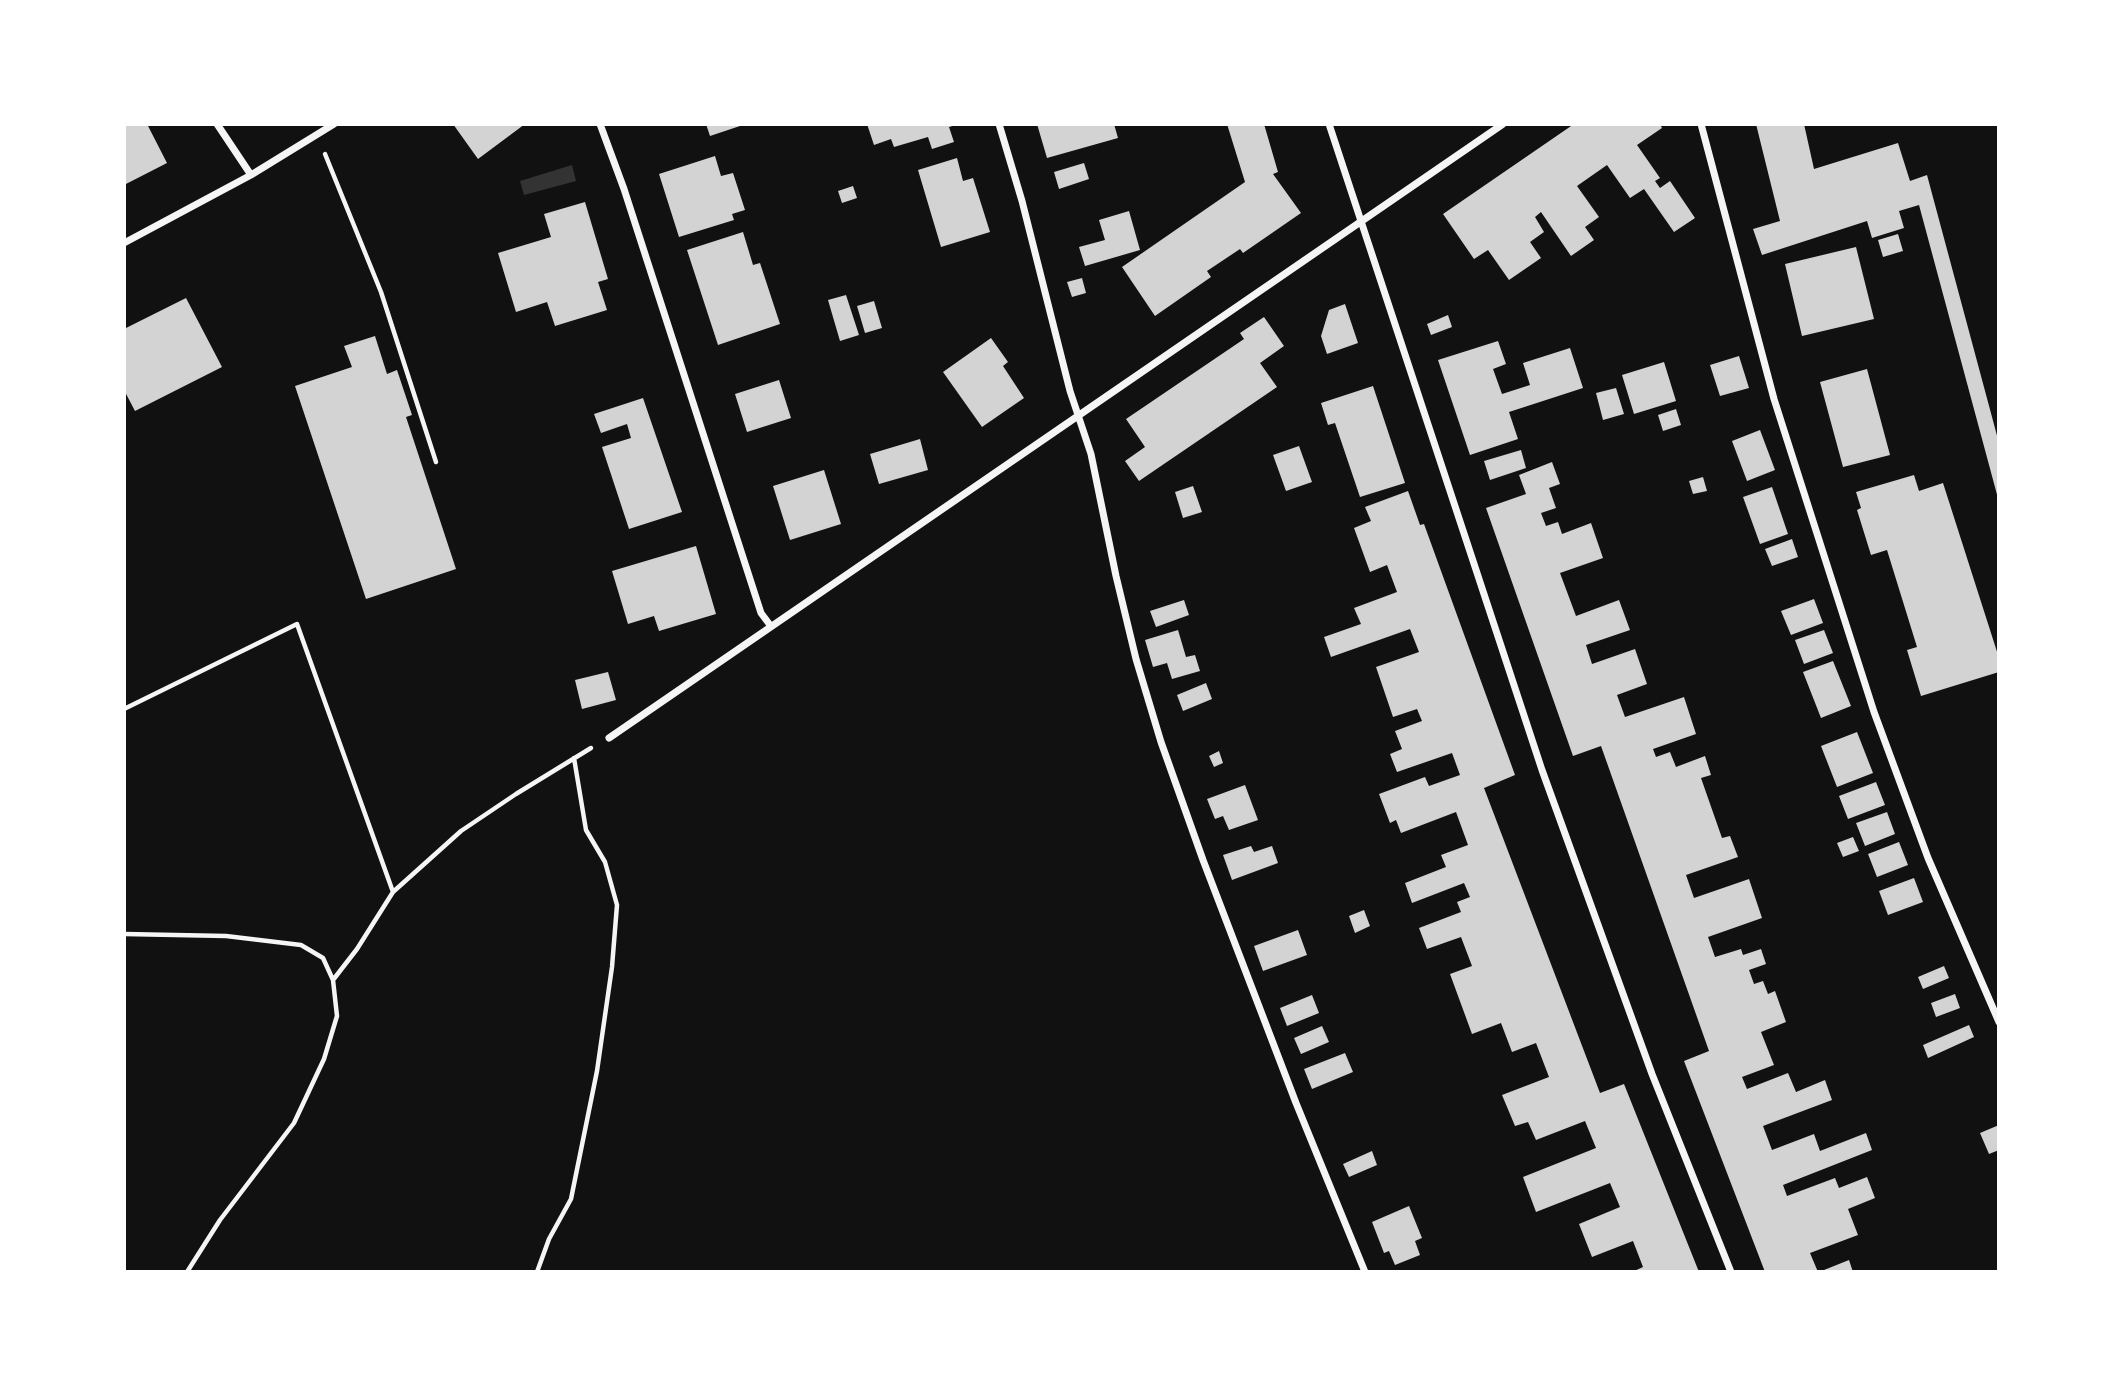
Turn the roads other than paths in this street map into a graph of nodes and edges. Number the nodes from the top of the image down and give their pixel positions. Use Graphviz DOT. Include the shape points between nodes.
graph roads {
  1 [pos="216,124"];
  2 [pos="334,124"];
  3 [pos="600,124"];
  4 [pos="999,124"];
  5 [pos="1329,124"];
  6 [pos="1503,124"];
  7 [pos="1702,124"];
  8 [pos="251,175"];
  9 [pos="1360,222"];
  10 [pos="124,243"];
  11 [pos="1078,416"];
  12 [pos="771,625"];
  13 [pos="609,738"];
  14 [pos="1999,1022"];
  15 [pos="1365,1272"];
  16 [pos="1731,1272"];
  1 -- 8 [label="street"];
  2 -- 8 [label="street"];
  3 -- 12 [label="street" via="761,613"];
  4 -- 11 [label="street"];
  5 -- 9 [label="street"];
  6 -- 9 [label="street"];
  7 -- 14 [label="street" via="1774,399 1836,598 1928,858"];
  8 -- 10 [label="street"];
  9 -- 11 [label="street"];
  9 -- 16 [label="street" via="1542,770 1652,1074"];
  11 -- 12 [label="street"];
  11 -- 15 [label="street" via="1091,454 1136,659 1161,742 1296,1103"];
  12 -- 13 [label="street"];
}
